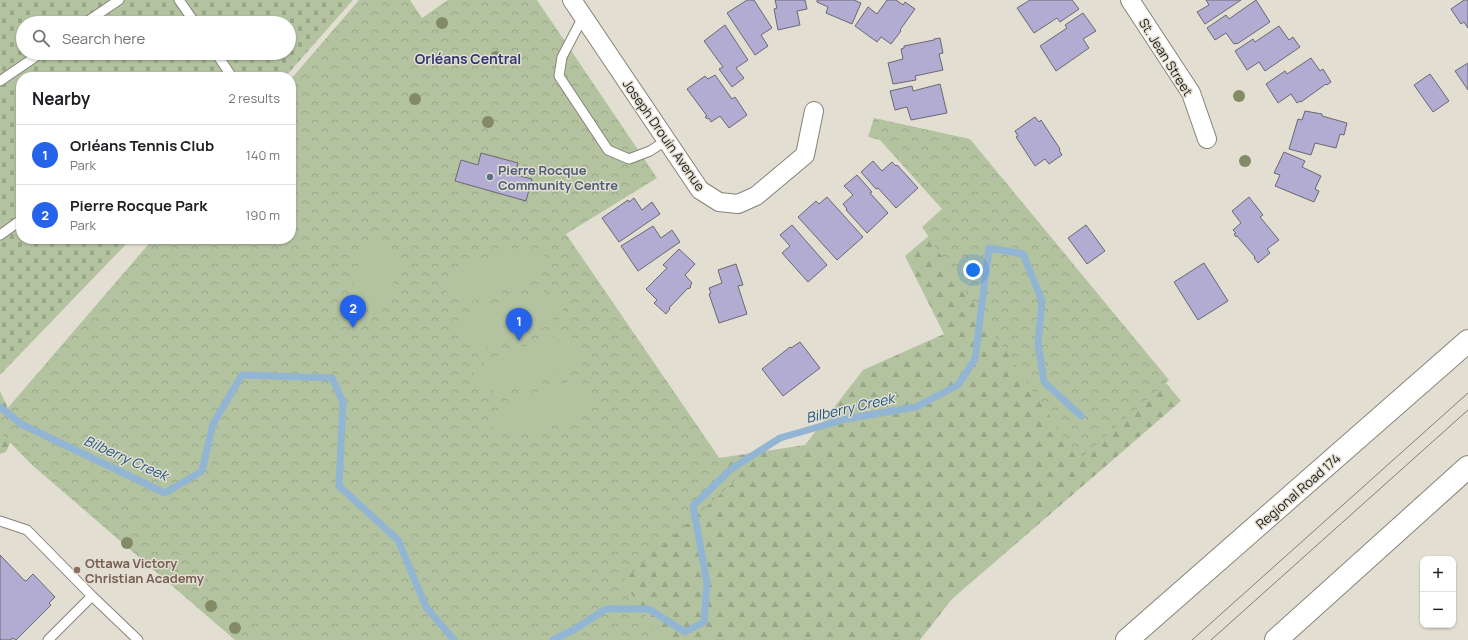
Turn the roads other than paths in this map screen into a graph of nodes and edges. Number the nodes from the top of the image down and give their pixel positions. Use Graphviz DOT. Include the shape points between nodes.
graph roads {
  1 [pos="119,0"];
  2 [pos="179,0"];
  3 [pos="572,0"];
  4 [pos="1130,0"];
  5 [pos="95,16"];
  6 [pos="190,16"];
  7 [pos="583,18"];
  8 [pos="31,60"];
  9 [pos="221,60"];
  10 [pos="229,72"];
  11 [pos="0,81"];
  12 [pos="814,110"];
  13 [pos="1207,139"];
  14 [pos="666,140"];
  15 [pos="16,224"];
  16 [pos="0,235"];
  17 [pos="1468,341"];
  18 [pos="1468,467"];
  19 [pos="0,521"];
  20 [pos="92,596"];
  21 [pos="48,640"];
  22 [pos="138,640"];
  23 [pos="1127,640"];
  24 [pos="1276,640"];
  1 -- 5 [label="lane"];
  2 -- 6 [label="lane"];
  3 -- 7 [label="street, Joseph Drouin Avenue"];
  4 -- 13 [label="street, St. Jean Street" via="1191,93"];
  7 -- 14 [label="street, Joseph Drouin Avenue"];
  7 -- 14 [label="lane" via="562,57 559,76 608,150 629,159 650,151"];
  8 -- 11 [label="lane"];
  9 -- 10 [label="lane"];
  12 -- 14 [label="street, Joseph Drouin Avenue" via="805,155 756,196 738,204 719,202 700,190"];
  15 -- 16 [label="lane"];
  17 -- 23 [label="highway, Regional Road 174"];
  18 -- 24 [label="highway"];
  19 -- 20 [label="lane" via="27,530"];
  20 -- 21 [label="lane"];
  20 -- 22 [label="lane"];
}
